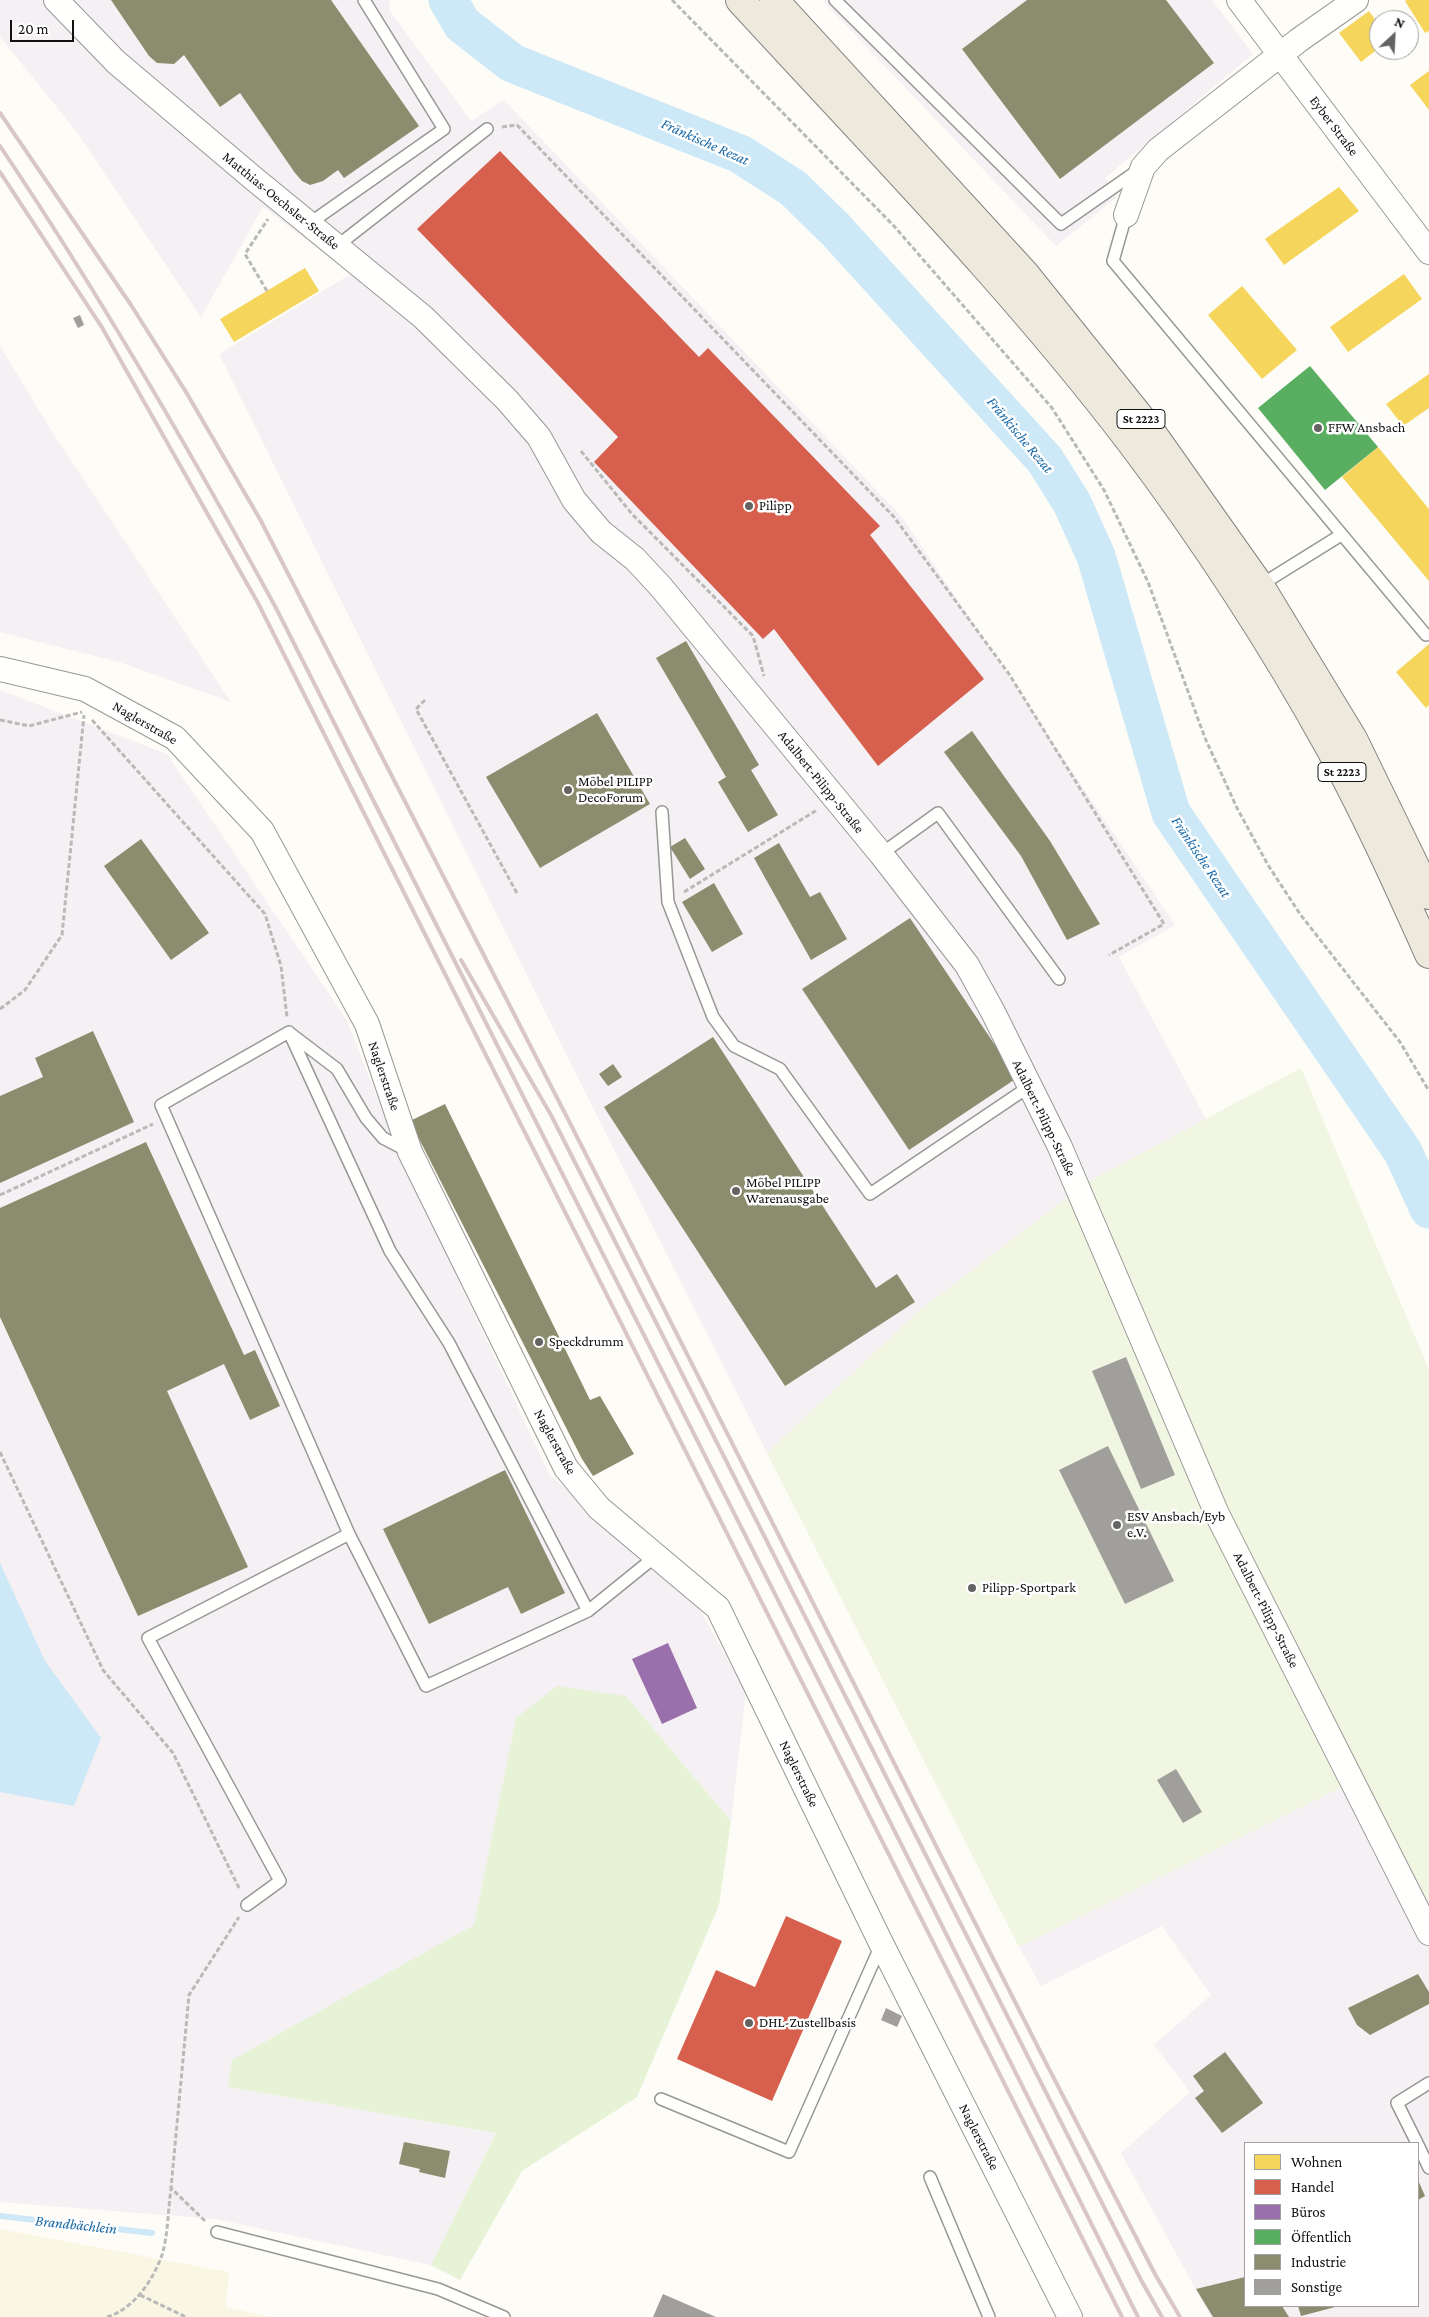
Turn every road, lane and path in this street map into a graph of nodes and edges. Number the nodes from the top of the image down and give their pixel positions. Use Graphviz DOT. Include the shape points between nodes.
graph roads {
  1 [pos="56,0"];
  2 [pos="364,0"];
  3 [pos="672,0"];
  4 [pos="740,0"];
  5 [pos="774,0"];
  6 [pos="835,0"];
  7 [pos="1239,0"];
  8 [pos="1356,0"];
  9 [pos="1280,55"];
  10 [pos="487,129"];
  11 [pos="1143,167"];
  12 [pos="280,200"];
  13 [pos="1126,216"];
  14 [pos="310,223"];
  15 [pos="337,246"];
  16 [pos="1429,252"];
  17 [pos="267,291"];
  18 [pos="508,400"];
  19 [pos="581,451"];
  20 [pos="1341,535"];
  21 [pos="1250,592"];
  22 [pos="1426,635"];
  23 [pos="0,669"];
  24 [pos="764,680"];
  25 [pos="85,700"];
  26 [pos="425,700"];
  27 [pos="0,720"];
  28 [pos="835,799"];
  29 [pos="662,812"];
  30 [pos="881,854"];
  31 [pos="518,895"];
  32 [pos="1429,895"];
  33 [pos="668,902"];
  34 [pos="1429,954"];
  35 [pos="1109,955"];
  36 [pos="1059,980"];
  37 [pos="0,1010"];
  38 [pos="289,1032"];
  39 [pos="1030,1086"];
  40 [pos="1429,1091"];
  41 [pos="167,1117"];
  42 [pos="410,1152"];
  43 [pos="0,1196"];
  44 [pos="0,1452"];
  45 [pos="349,1534"];
  46 [pos="656,1556"];
  47 [pos="588,1610"];
  48 [pos="247,1904"];
  49 [pos="1429,1933"];
  50 [pos="881,1943"];
  51 [pos="1429,2083"];
  52 [pos="661,2098"];
  53 [pos="1416,2142"];
  54 [pos="1419,2148"];
  55 [pos="1429,2168"];
  56 [pos="930,2177"];
  57 [pos="171,2188"];
  58 [pos="217,2232"];
  59 [pos="140,2295"];
  60 [pos="107,2317"];
  61 [pos="186,2317"];
  62 [pos="504,2317"];
  63 [pos="989,2317"];
  64 [pos="1070,2317"];
  1 -- 12 [label="street, Matthias-Oechsler-Straße" via="116,62"];
  2 -- 14 [label="lane" via="444,130"];
  3 -- 40 [label="path" via="894,226 1052,408 1104,490 1148,582 1205,738 1268,865 1300,914 1400,1042"];
  4 -- 21 [label="main road, St 2223" via="1008,293"];
  5 -- 21 [label="main road, St 2223" via="1025,274 1147,426"];
  6 -- 11 [label="lane" via="1061,224"];
  7 -- 9 [label="street, Eyber Straße"];
  8 -- 9 [label="street"];
  9 -- 11 [label="street" via="1158,150"];
  9 -- 16 [label="street, Eyber Straße"];
  10 -- 15 [label="lane"];
  10 -- 35 [label="path" via="517,124 894,517 1009,674 1164,924"];
  11 -- 13 [label="street"];
  12 -- 14 [label="street, Matthias-Oechsler-Straße"];
  12 -- 17 [label="path" via="245,254"];
  13 -- 20 [label="lane" via="1113,261"];
  14 -- 15 [label="street, Matthias-Oechsler-Straße"];
  15 -- 18 [label="street, Matthias-Oechsler-Straße" via="423,317"];
  18 -- 28 [label="street, Adalbert-Pilipp-Straße" via="539,437 574,500 601,532 635,559 661,588"];
  19 -- 24 [label="path" via="632,514 753,636"];
  20 -- 21 [label="lane"];
  20 -- 22 [label="lane"];
  21 -- 32 [label="main road, St 2223" via="1353,739"];
  21 -- 34 [label="main road, St 2223" via="1392,871"];
  23 -- 25 [label="street, Naglerstraße"];
  25 -- 27 [label="path" via="29,726"];
  25 -- 37 [label="path" via="62,935 25,990"];
  25 -- 38 [label="path" via="265,914 281,966"];
  25 -- 42 [label="street, Naglerstraße" via="175,738 262,831 367,1024"];
  26 -- 31 [label="path" via="416,709"];
  28 -- 30 [label="street, Adalbert-Pilipp-Straße"];
  28 -- 33 [label="path"];
  29 -- 33 [label="lane"];
  30 -- 36 [label="lane" via="938,814"];
  30 -- 39 [label="street, Adalbert-Pilipp-Straße" via="967,965"];
  33 -- 39 [label="lane" via="713,1017 734,1046 780,1069 870,1194"];
  38 -- 41 [label="lane" via="162,1105"];
  38 -- 42 [label="lane" via="337,1068 366,1118 383,1138"];
  38 -- 47 [label="lane" via="390,1251 449,1343"];
  39 -- 49 [label="street, Adalbert-Pilipp-Straße" via="1060,1147 1217,1514"];
  41 -- 43 [label="path"];
  41 -- 45 [label="lane"];
  42 -- 46 [label="street, Naglerstraße" via="566,1468 599,1508"];
  44 -- 48 [label="path" via="103,1670 173,1753"];
  45 -- 47 [label="lane" via="426,1686"];
  45 -- 48 [label="lane" via="148,1638 280,1881"];
  46 -- 47 [label="lane"];
  46 -- 50 [label="street, Naglerstraße" via="718,1608"];
  48 -- 57 [label="path" via="189,1995"];
  50 -- 52 [label="lane" via="789,2152"];
  50 -- 64 [label="street, Naglerstraße"];
  51 -- 53 [label="lane" via="1397,2103"];
  54 -- 55 [label="lane"];
  56 -- 63 [label="lane"];
  57 -- 58 [label="path"];
  57 -- 59 [label="path" via="162,2254"];
  58 -- 62 [label="lane" via="438,2288"];
  59 -- 60 [label="path" via="115,2315"];
  59 -- 61 [label="path"];
}
